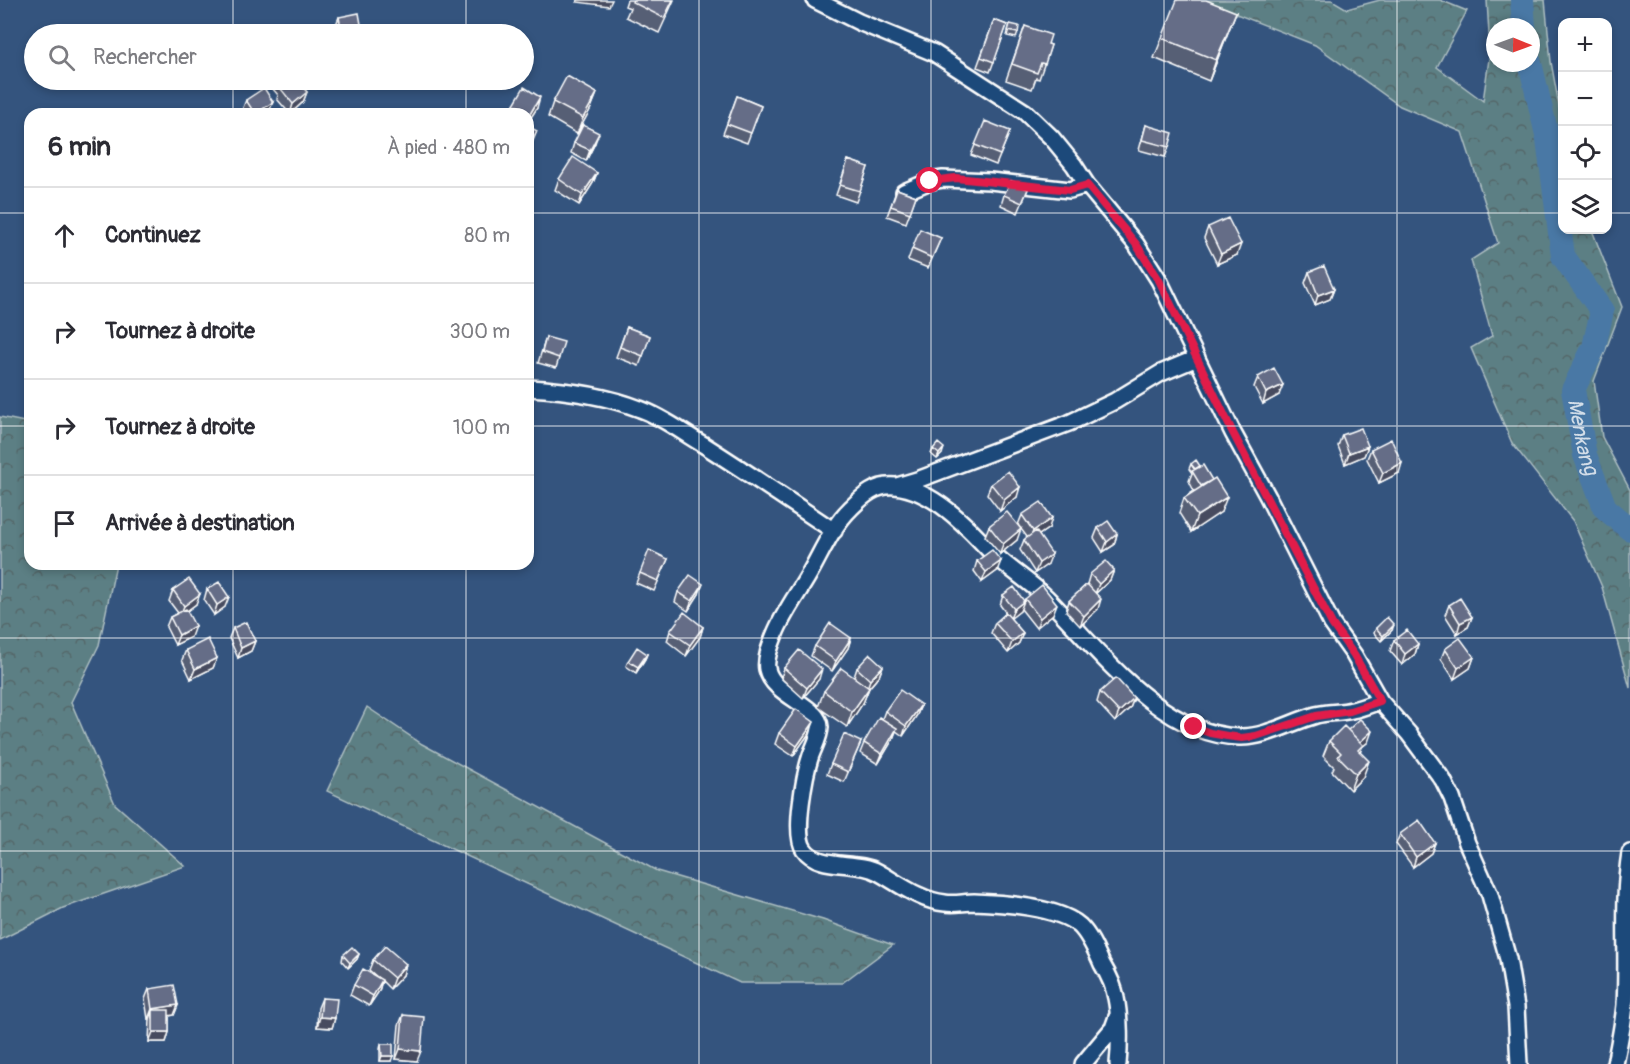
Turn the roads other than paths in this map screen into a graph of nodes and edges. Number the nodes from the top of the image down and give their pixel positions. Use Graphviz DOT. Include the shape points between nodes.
graph roads {
  1 [pos="815,0"];
  2 [pos="1087,185"];
  3 [pos="904,192"];
  4 [pos="1197,358"];
  5 [pos="534,388"];
  6 [pos="897,486"];
  7 [pos="834,531"];
  8 [pos="1380,701"];
  9 [pos="1630,853"];
  10 [pos="1118,1014"];
  11 [pos="1083,1064"];
  12 [pos="1118,1064"];
  13 [pos="1519,1064"];
  14 [pos="1615,1064"];
  1 -- 2 [label="street" via="934,53 1025,112 1052,138"];
  2 -- 3 [label="street" via="1070,190 943,179"];
  2 -- 4 [label="street" via="1136,244 1159,280"];
  4 -- 6 [label="street" via="1161,373 1070,423"];
  4 -- 8 [label="street" via="1332,624"];
  5 -- 7 [label="street" via="594,395 642,410"];
  6 -- 7 [label="street" via="868,493"];
  6 -- 8 [label="street" via="951,512 1042,594 1135,689 1194,727 1242,738"];
  7 -- 10 [label="street" via="777,629 766,666 771,680 810,711 820,730 809,758 799,821 801,845 813,858 870,868 921,897 942,903 993,903 1069,918 1088,935 1108,975"];
  8 -- 13 [label="street" via="1443,780 1490,895 1508,959"];
  9 -- 14 [label="street" via="1624,1005"];
  10 -- 11 [label="street" via="1113,1028"];
  10 -- 12 [label="street"];
}
